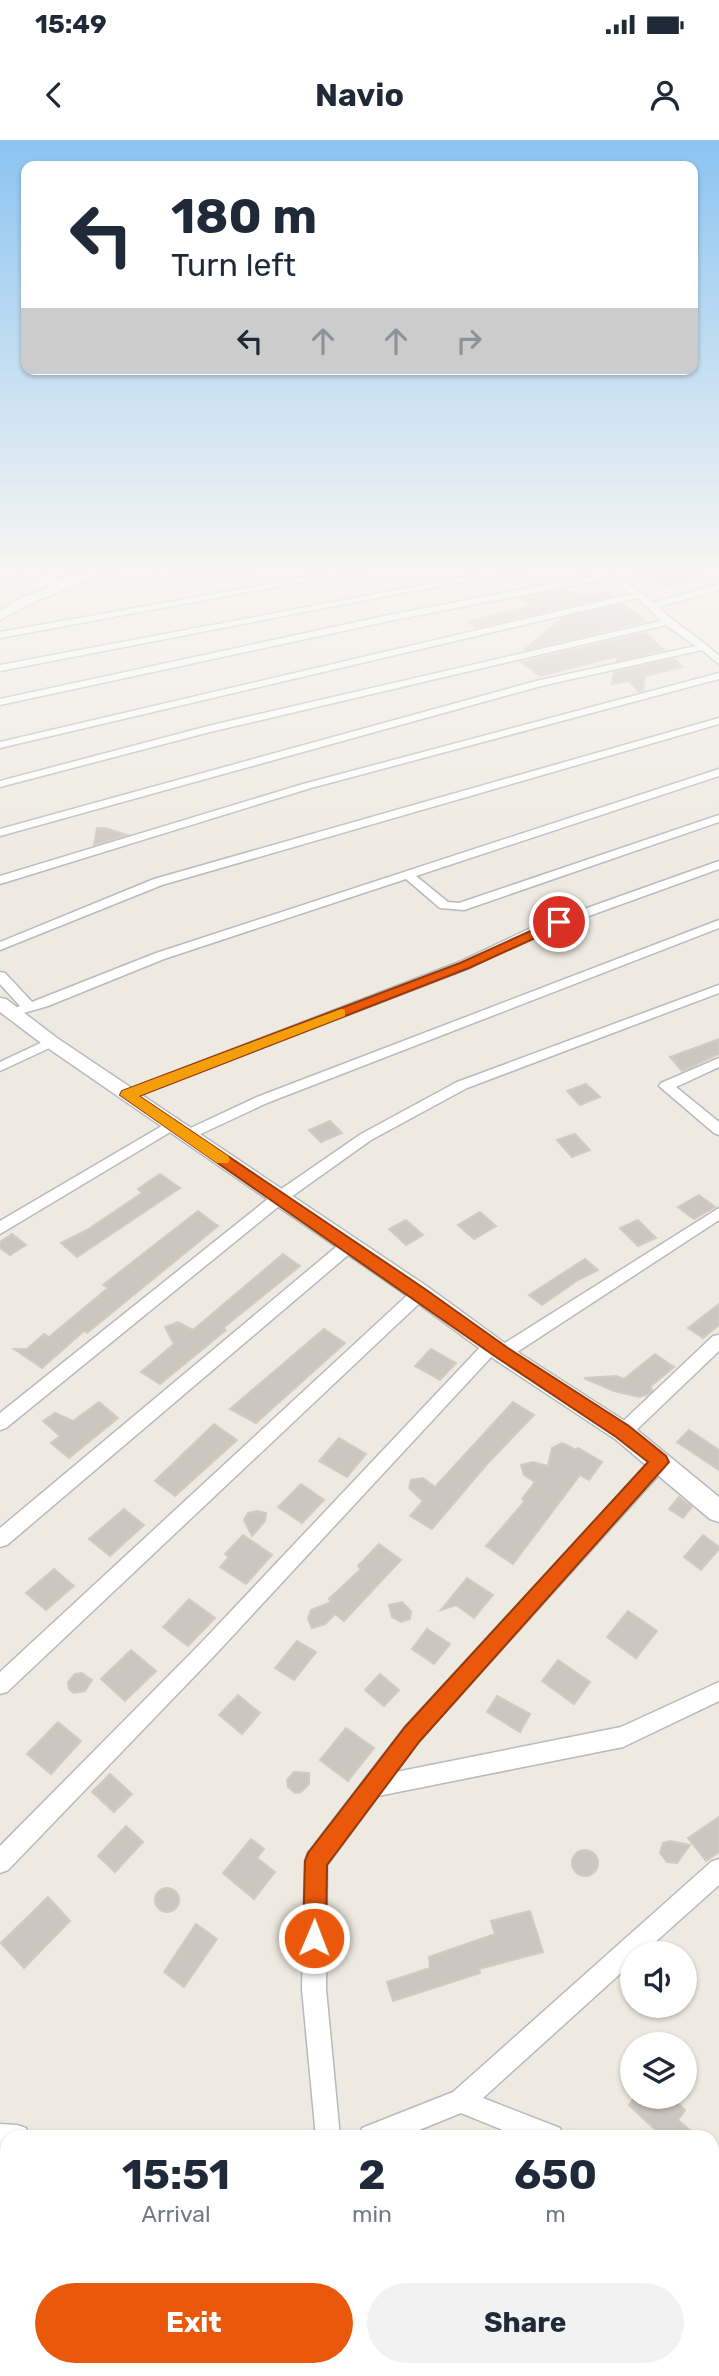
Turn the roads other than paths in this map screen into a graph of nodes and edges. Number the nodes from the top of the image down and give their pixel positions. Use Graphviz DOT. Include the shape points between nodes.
graph roads {
  1 [pos="151,669"];
  2 [pos="321,669"];
  3 [pos="464,669"];
  4 [pos="602,669"];
  5 [pos="719,676"];
  6 [pos="0,702"];
  7 [pos="719,721"];
  8 [pos="0,745"];
  9 [pos="719,772"];
  10 [pos="0,784"];
  11 [pos="719,818"];
  12 [pos="0,833"];
  13 [pos="719,865"];
  14 [pos="408,875"];
  15 [pos="0,880"];
  16 [pos="719,924"];
  17 [pos="0,946"];
  18 [pos="0,976"];
  19 [pos="719,989"];
  20 [pos="14,1007"];
  21 [pos="51,1042"];
  22 [pos="719,1062"];
  23 [pos="0,1067"];
  24 [pos="127,1095"];
  25 [pos="180,1130"];
  26 [pos="719,1130"];
  27 [pos="279,1198"];
  28 [pos="719,1213"];
  29 [pos="0,1228"];
  30 [pos="348,1246"];
  31 [pos="420,1293"];
  32 [pos="719,1341"];
  33 [pos="497,1349"];
  34 [pos="0,1423"];
  35 [pos="623,1432"];
  36 [pos="660,1462"];
  37 [pos="719,1512"];
  38 [pos="0,1539"];
  39 [pos="0,1685"];
  40 [pos="719,1690"];
  41 [pos="372,1787"];
  42 [pos="0,1862"];
  43 [pos="719,1870"];
  44 [pos="461,2101"];
  45 [pos="327,2130"];
  46 [pos="388,2130"];
  47 [pos="534,2130"];
  1 -- 6 [label="street"];
  2 -- 8 [label="street"];
  3 -- 10 [label="street" via="208,729"];
  4 -- 12 [label="street"];
  5 -- 15 [label="street" via="307,786"];
  7 -- 17 [label="street" via="158,882"];
  9 -- 14 [label="street"];
  11 -- 14 [label="street" via="460,907 444,905"];
  13 -- 24 [label="street" via="535,931 464,965"];
  14 -- 20 [label="street" via="160,956 43,1003"];
  16 -- 25 [label="street"];
  18 -- 20 [label="street"];
  19 -- 27 [label="street" via="462,1086 366,1137"];
  20 -- 21 [label="street"];
  21 -- 23 [label="street"];
  21 -- 24 [label="street"];
  22 -- 26 [label="street" via="666,1086"];
  24 -- 25 [label="street"];
  25 -- 27 [label="street"];
  25 -- 29 [label="street"];
  27 -- 30 [label="street"];
  27 -- 34 [label="street"];
  28 -- 33 [label="street"];
  30 -- 31 [label="street"];
  30 -- 38 [label="street"];
  31 -- 33 [label="street"];
  31 -- 39 [label="street"];
  32 -- 35 [label="street"];
  33 -- 35 [label="street"];
  33 -- 42 [label="street"];
  35 -- 36 [label="street"];
  36 -- 37 [label="street"];
  36 -- 41 [label="street" via="412,1734"];
  40 -- 41 [label="street" via="623,1737"];
  41 -- 45 [label="street" via="316,1861 313,1989"];
  43 -- 44 [label="street"];
  44 -- 46 [label="street"];
  44 -- 47 [label="street"];
}
